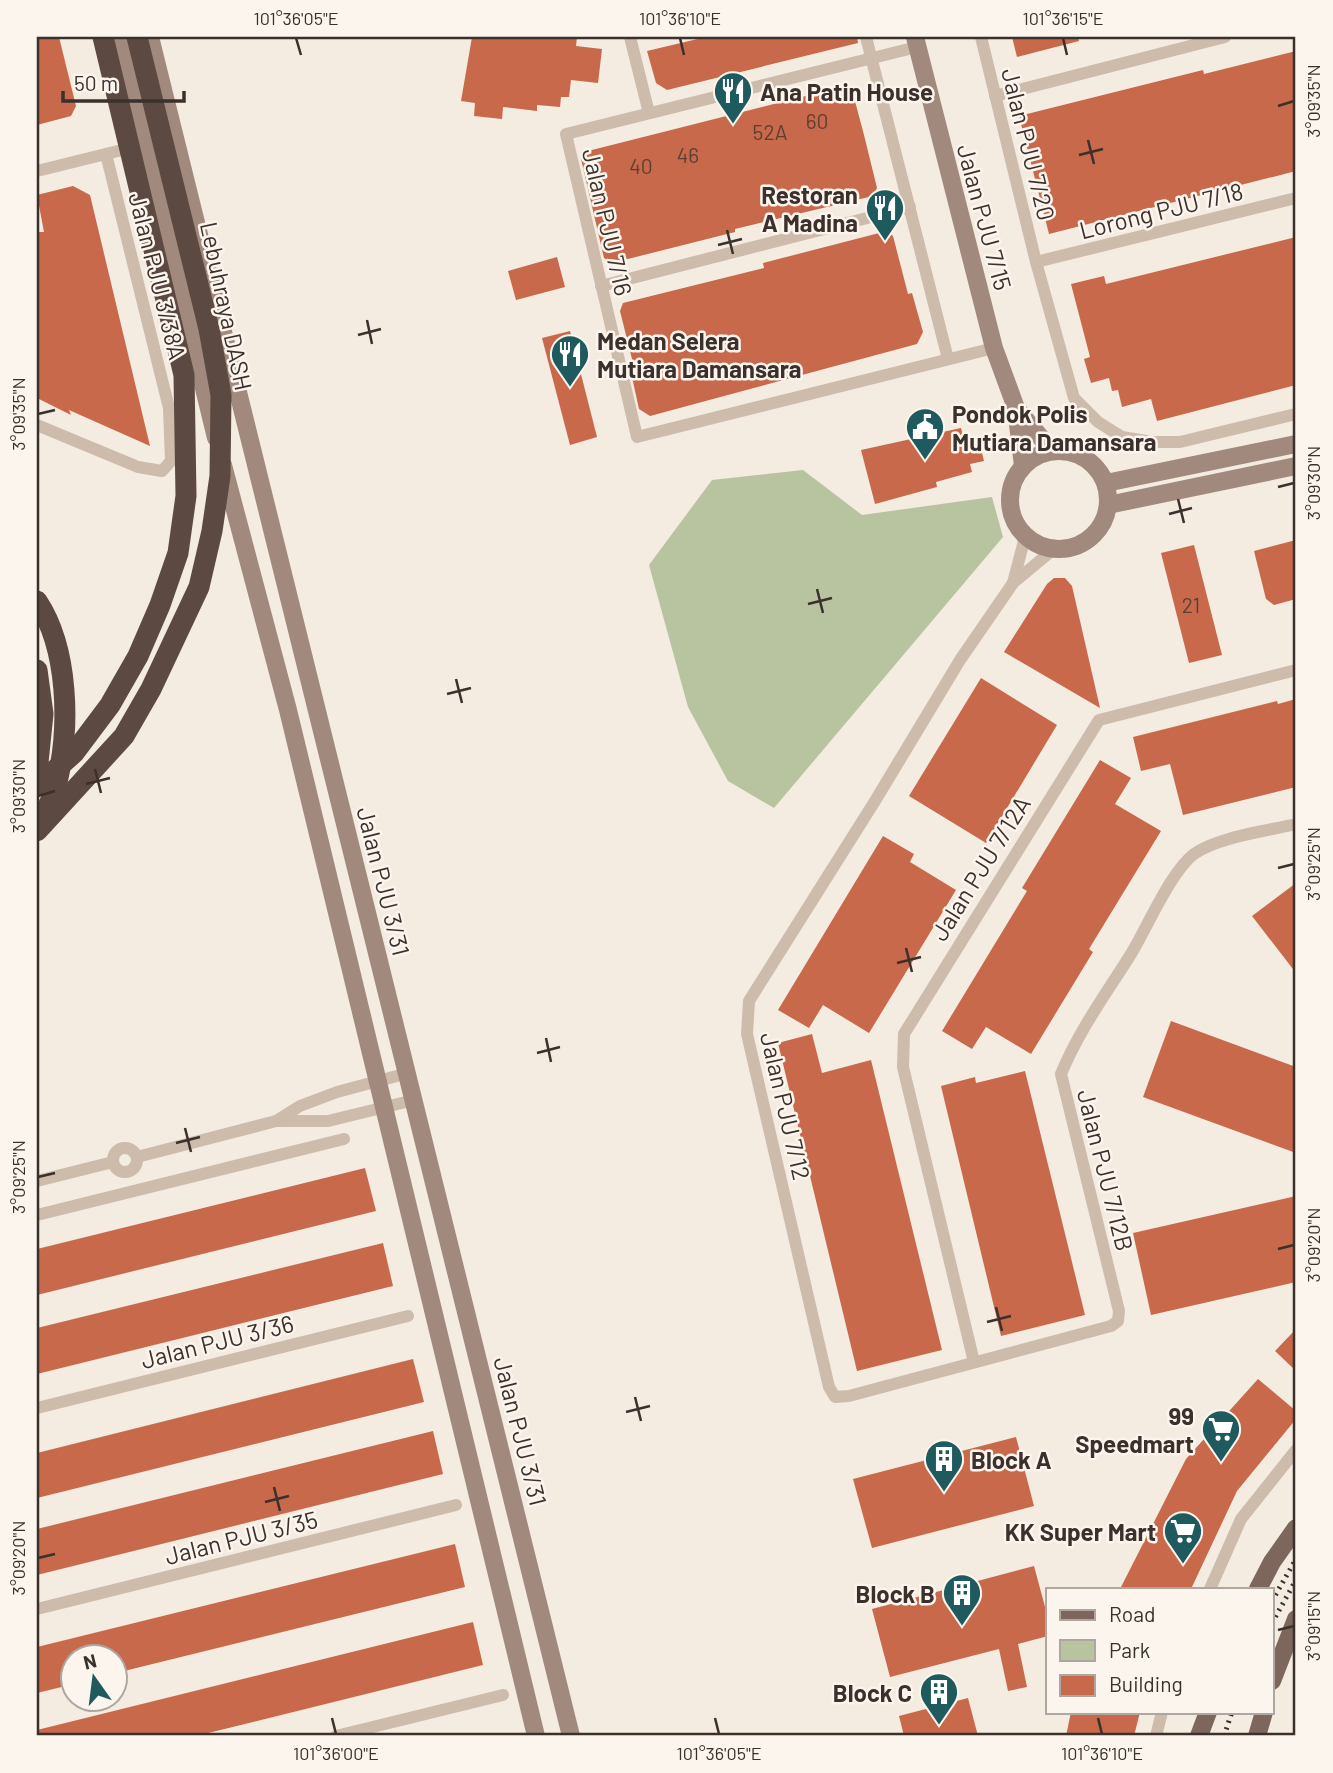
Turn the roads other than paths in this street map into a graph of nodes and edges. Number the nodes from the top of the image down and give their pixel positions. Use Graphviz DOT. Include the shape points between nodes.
graph roads {
  1 [pos="103,37"];
  2 [pos="119,37"];
  3 [pos="137,37"];
  4 [pos="150,37"];
  5 [pos="630,37"];
  6 [pos="866,37"];
  7 [pos="981,37"];
  8 [pos="1225,37"];
  9 [pos="916,42"];
  10 [pos="872,58"];
  11 [pos="995,96"];
  12 [pos="649,113"];
  13 [pos="175,135"];
  14 [pos="146,144"];
  15 [pos="106,154"];
  16 [pos="37,172"];
  17 [pos="1296,198"];
  18 [pos="910,208"];
  19 [pos="1036,262"];
  20 [pos="601,286"];
  21 [pos="994,348"];
  22 [pos="948,359"];
  23 [pos="1016,408"];
  24 [pos="1296,414"];
  25 [pos="37,425"];
  26 [pos="1296,444"];
  27 [pos="1052,451"];
  28 [pos="1023,466"];
  29 [pos="1296,466"];
  30 [pos="1106,483"];
  31 [pos="1108,505"];
  32 [pos="1026,537"];
  33 [pos="1054,549"];
  34 [pos="1013,583"];
  35 [pos="37,601"];
  36 [pos="37,670"];
  37 [pos="1296,670"];
  38 [pos="37,772"];
  39 [pos="37,786"];
  40 [pos="1296,824"];
  41 [pos="37,831"];
  42 [pos="408,1073"];
  43 [pos="379,1080"];
  44 [pos="414,1100"];
  45 [pos="386,1108"];
  46 [pos="276,1121"];
  47 [pos="344,1139"];
  48 [pos="37,1181"];
  49 [pos="37,1215"];
  50 [pos="408,1316"];
  51 [pos="974,1363"];
  52 [pos="37,1408"];
  53 [pos="1296,1450"];
  54 [pos="456,1505"];
  55 [pos="1296,1528"];
  56 [pos="1210,1588"];
  57 [pos="1259,1588"];
  58 [pos="37,1609"];
  59 [pos="1296,1619"];
  60 [pos="1274,1676"];
  61 [pos="503,1695"];
  62 [pos="1162,1714"];
  63 [pos="1207,1714"];
  64 [pos="1264,1714"];
  65 [pos="336,1736"];
  66 [pos="536,1736"];
  67 [pos="570,1736"];
  68 [pos="1156,1736"];
  69 [pos="1199,1736"];
  70 [pos="1258,1736"];
  1 -- 39 [label="highway, bridge" via="184,375 186,496 178,552 138,656 110,705 74,753"];
  2 -- 14 [label="street"];
  3 -- 41 [label="highway, Lebuhraya DASH, bridge" via="222,395 220,476 200,587 152,689 124,736"];
  4 -- 13 [label="street, Jalan PJU 3/31"];
  5 -- 12 [label="street"];
  6 -- 10 [label="street"];
  7 -- 11 [label="street, Jalan PJU 7/20"];
  8 -- 11 [label="street"];
  9 -- 10 [label="street, Jalan PJU 7/16"];
  9 -- 21 [label="street, Jalan PJU 7/15"];
  10 -- 12 [label="street, Jalan PJU 7/16"];
  10 -- 18 [label="street"];
  11 -- 19 [label="street, Jalan PJU 7/20"];
  12 -- 20 [label="street, Jalan PJU 7/16" via="566,134"];
  13 -- 14 [label="street"];
  13 -- 42 [label="street, Jalan PJU 3/31"];
  14 -- 15 [label="street"];
  14 -- 43 [label="street"];
  15 -- 16 [label="street"];
  15 -- 25 [label="street, Jalan PJU 3/38A" via="169,408 171,461 162,471 138,467"];
  17 -- 19 [label="street, Lorong PJU 7/18"];
  18 -- 20 [label="street"];
  18 -- 22 [label="street"];
  19 -- 24 [label="street, Jalan PJU 7/20" via="1074,398 1122,437 1180,442"];
  20 -- 22 [label="street, Jalan PJU 7/16" via="636,437"];
  21 -- 22 [label="street, Jalan PJU 7/16"];
  21 -- 23 [label="street, Jalan PJU 7/15"];
  23 -- 27 [label="street, Jalan PJU 7/15"];
  23 -- 28 [label="street, Jalan PJU 7/15"];
  26 -- 30 [label="street"];
  27 -- 28 [label="street"];
  27 -- 30 [label="street" via="1085,458"];
  28 -- 32 [label="street" via="1014,479 1010,510"];
  29 -- 31 [label="street"];
  30 -- 31 [label="street"];
  31 -- 33 [label="street" via="1096,533 1069,548"];
  32 -- 33 [label="street"];
  32 -- 34 [label="street, Jalan PJU 7/12"];
  33 -- 34 [label="street, Jalan PJU 7/12"];
  34 -- 51 [label="street, Jalan PJU 7/12" via="960,660 748,1001 746,1017 829,1387 835,1397"];
  35 -- 41 [label="highway" via="61,668 66,723 57,784"];
  36 -- 38 [label="highway" via="43,714"];
  37 -- 51 [label="street, Jalan PJU 7/12A" via="1099,720 904,1034 903,1067"];
  40 -- 51 [label="street, Jalan PJU 7/12B" via="1193,854 1076,1037 1061,1074 1118,1321"];
  42 -- 43 [label="street"];
  42 -- 44 [label="street, Jalan PJU 3/31"];
  43 -- 45 [label="street"];
  43 -- 46 [label="street" via="300,1106"];
  44 -- 45 [label="street"];
  44 -- 67 [label="street, Jalan PJU 3/31"];
  45 -- 46 [label="street" via="328,1121"];
  45 -- 66 [label="street"];
  46 -- 48 [label="street" via="136,1157 132,1150 120,1149 113,1162"];
  47 -- 49 [label="street"];
  50 -- 52 [label="street, Jalan PJU 3/36"];
  53 -- 56 [label="street" via="1241,1519"];
  54 -- 58 [label="street, Jalan PJU 3/35"];
  55 -- 57 [label="main road"];
  59 -- 60 [label="main road"];
  61 -- 65 [label="street"];
  62 -- 68 [label="street"];
  63 -- 69 [label="main road"];
  64 -- 70 [label="main road"];
}
